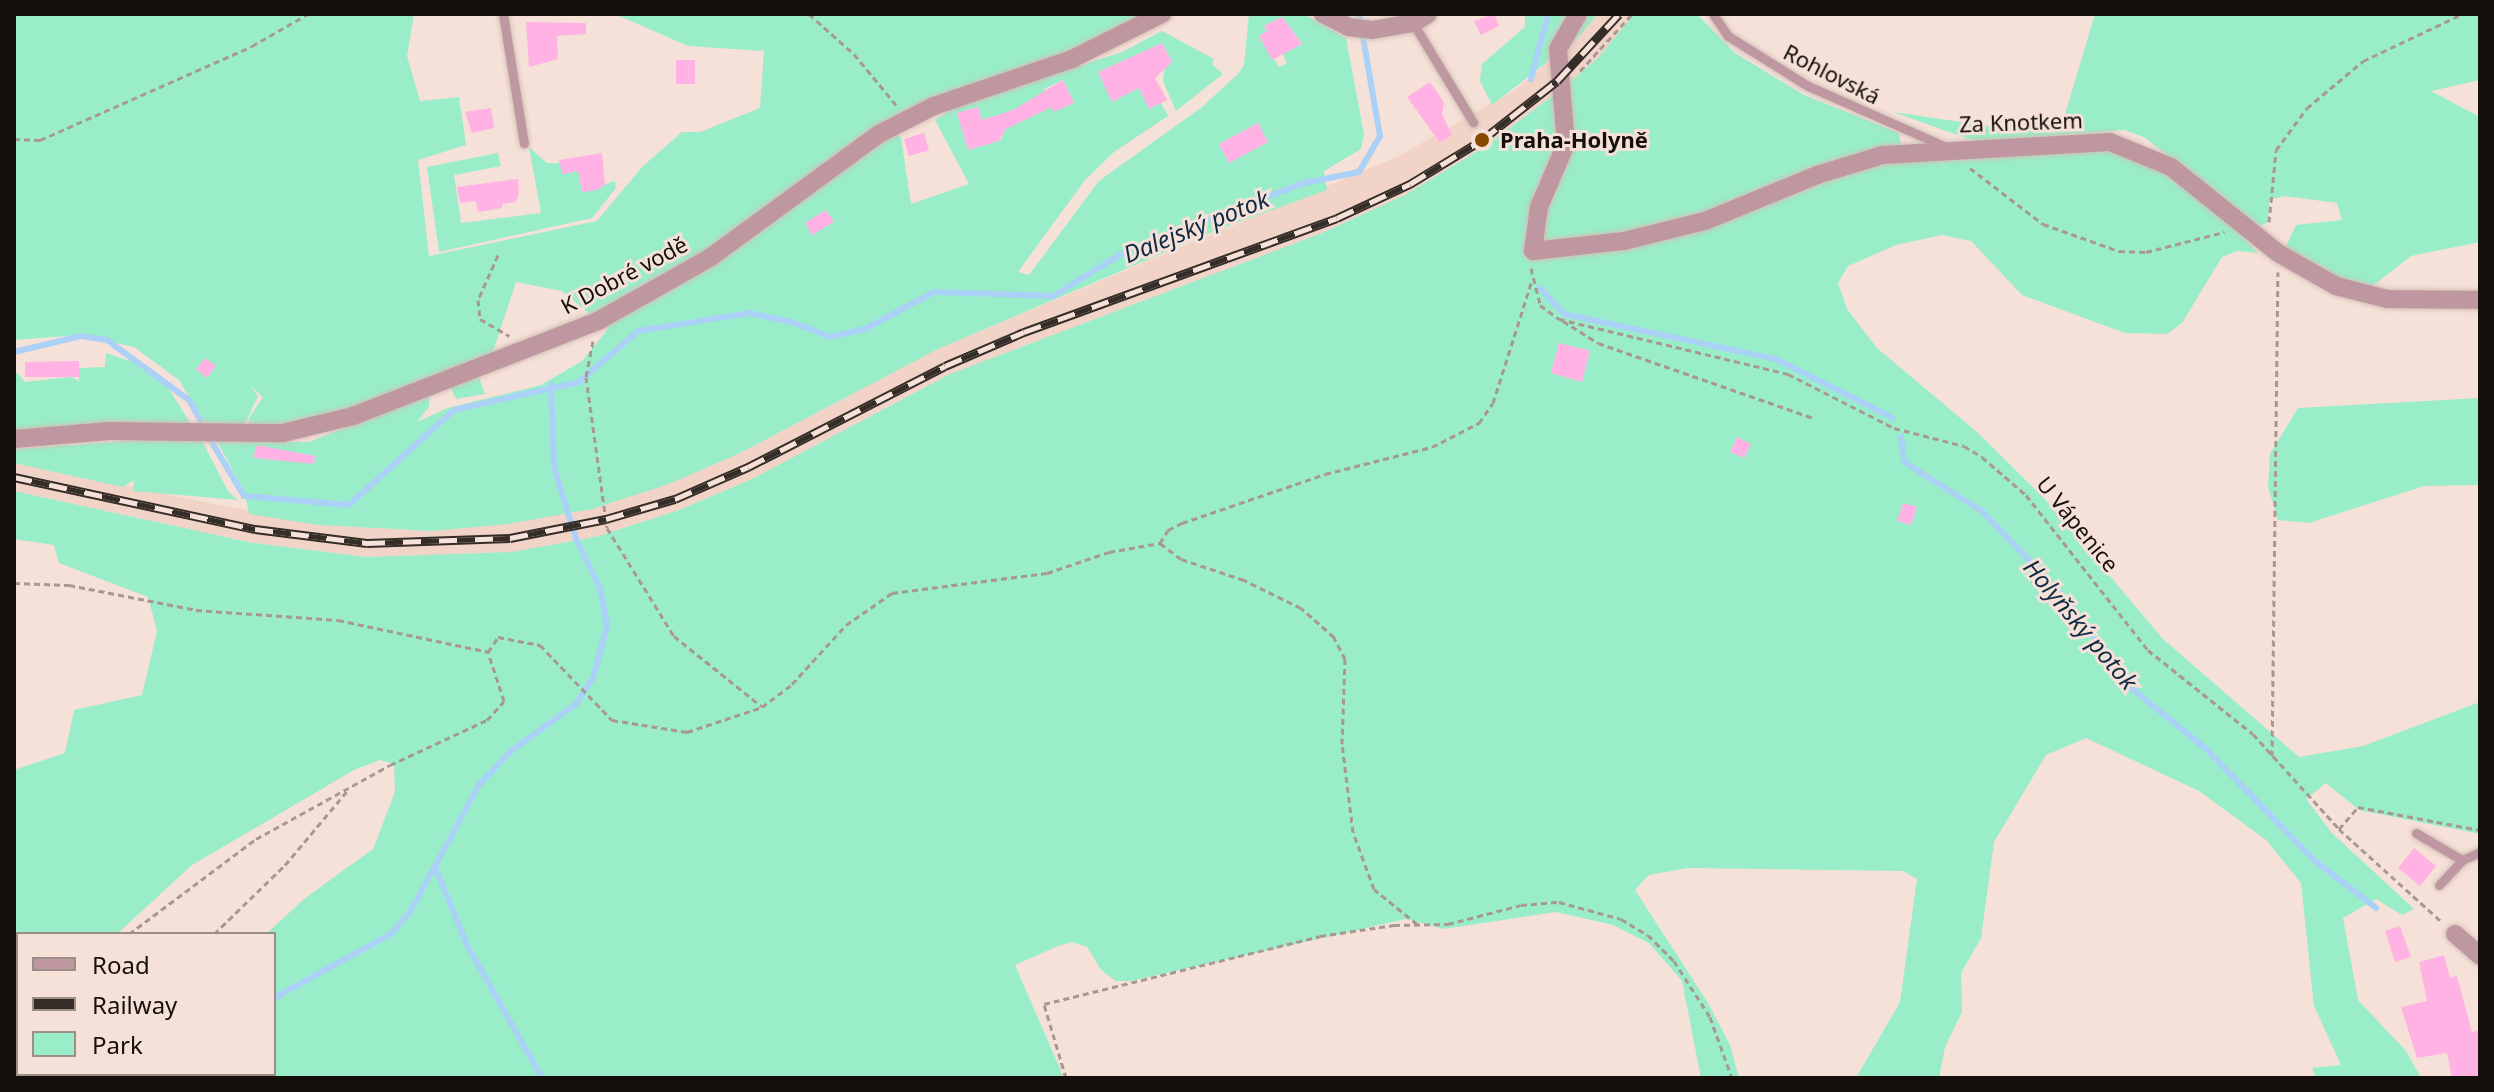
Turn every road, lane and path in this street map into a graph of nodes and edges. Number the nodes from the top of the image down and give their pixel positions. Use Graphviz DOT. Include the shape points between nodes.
graph roads {
  1 [pos="308,14"];
  2 [pos="503,14"];
  3 [pos="809,14"];
  4 [pos="1162,14"];
  5 [pos="1323,14"];
  6 [pos="1578,14"];
  7 [pos="1632,14"];
  8 [pos="1713,14"];
  9 [pos="2462,14"];
  10 [pos="1420,18"];
  11 [pos="1558,88"];
  12 [pos="908,119"];
  13 [pos="1473,122"];
  14 [pos="14,139"];
  15 [pos="524,143"];
  16 [pos="1949,148"];
  17 [pos="2242,224"];
  18 [pos="1533,251"];
  19 [pos="2278,253"];
  20 [pos="498,255"];
  21 [pos="1531,283"];
  22 [pos="2480,300"];
  23 [pos="1559,319"];
  24 [pos="598,321"];
  25 [pos="530,346"];
  26 [pos="1813,418"];
  27 [pos="14,439"];
  28 [pos="1160,543"];
  29 [pos="14,583"];
  30 [pos="488,652"];
  31 [pos="762,707"];
  32 [pos="2272,756"];
  33 [pos="351,786"];
  34 [pos="2339,829"];
  35 [pos="2480,830"];
  36 [pos="2416,833"];
  37 [pos="2480,852"];
  38 [pos="2462,860"];
  39 [pos="2439,885"];
  40 [pos="1417,924"];
  41 [pos="131,932"];
  42 [pos="216,932"];
  43 [pos="2455,934"];
  44 [pos="2480,956"];
  45 [pos="1066,1078"];
  46 [pos="1732,1078"];
  1 -- 14 [label="path" via="252,46 40,140"];
  2 -- 15 [label="lane"];
  3 -- 12 [label="path" via="854,54"];
  4 -- 12 [label="street, K Dobré vodě" via="1072,59"];
  5 -- 10 [label="street" via="1348,27 1372,30"];
  6 -- 11 [label="street" via="1558,49"];
  7 -- 11 [label="path" via="1597,56"];
  8 -- 16 [label="lane, Rohlovská" via="1728,36 1808,86"];
  9 -- 19 [label="path" via="2363,61 2284,133 2270,192 2269,230"];
  10 -- 13 [label="lane"];
  11 -- 18 [label="street" via="1566,144 1539,207"];
  12 -- 24 [label="street, K Dobré vodě" via="879,134 711,257"];
  16 -- 17 [label="street, Za Knotkem" via="2110,142 2171,167"];
  16 -- 17 [label="path" via="2043,224 2119,251 2146,252 2209,238"];
  16 -- 18 [label="street, Za Knotkem" via="1883,155 1705,221 1624,241"];
  17 -- 19 [label="street, Za Knotkem"];
  18 -- 21 [label="path"];
  19 -- 22 [label="street, Za Knotkem" via="2336,286 2387,299"];
  19 -- 32 [label="path"];
  20 -- 25 [label="path" via="478,300 480,319"];
  21 -- 23 [label="path" via="1540,305"];
  21 -- 28 [label="path" via="1493,403 1479,423 1432,447 1325,474 1182,523 1168,530"];
  23 -- 26 [label="path" via="1598,343"];
  23 -- 32 [label="path, U Vápenice" via="1788,374 1894,428 1973,451 2026,495 2148,650 2253,734"];
  24 -- 25 [label="street, K Dobré vodě"];
  24 -- 31 [label="path" via="586,377 607,528 674,636 704,666"];
  25 -- 27 [label="street, K Dobré vodě" via="353,416 298,431 109,431"];
  28 -- 31 [label="path" via="1109,552 1047,573 892,593 846,625 792,684"];
  28 -- 40 [label="path" via="1181,559 1244,580 1301,608 1334,637 1345,659 1342,744 1353,832 1374,889"];
  29 -- 30 [label="path" via="69,585 196,610 338,620"];
  30 -- 31 [label="path" via="498,637 540,645 612,720 687,732"];
  30 -- 33 [label="path" via="504,701 487,720"];
  32 -- 34 [label="path, U Vápenice"];
  33 -- 41 [label="path" via="208,870"];
  33 -- 42 [label="path" via="285,865"];
  34 -- 35 [label="path" via="2358,807"];
  34 -- 43 [label="path, U Vápenice"];
  36 -- 38 [label="lane"];
  37 -- 38 [label="lane"];
  38 -- 39 [label="lane"];
  40 -- 45 [label="path" via="1320,936 1044,1004"];
  40 -- 46 [label="path" via="1448,924 1521,905 1559,902 1621,919 1648,935 1674,961 1710,1017"];
  43 -- 44 [label="street"];
}
